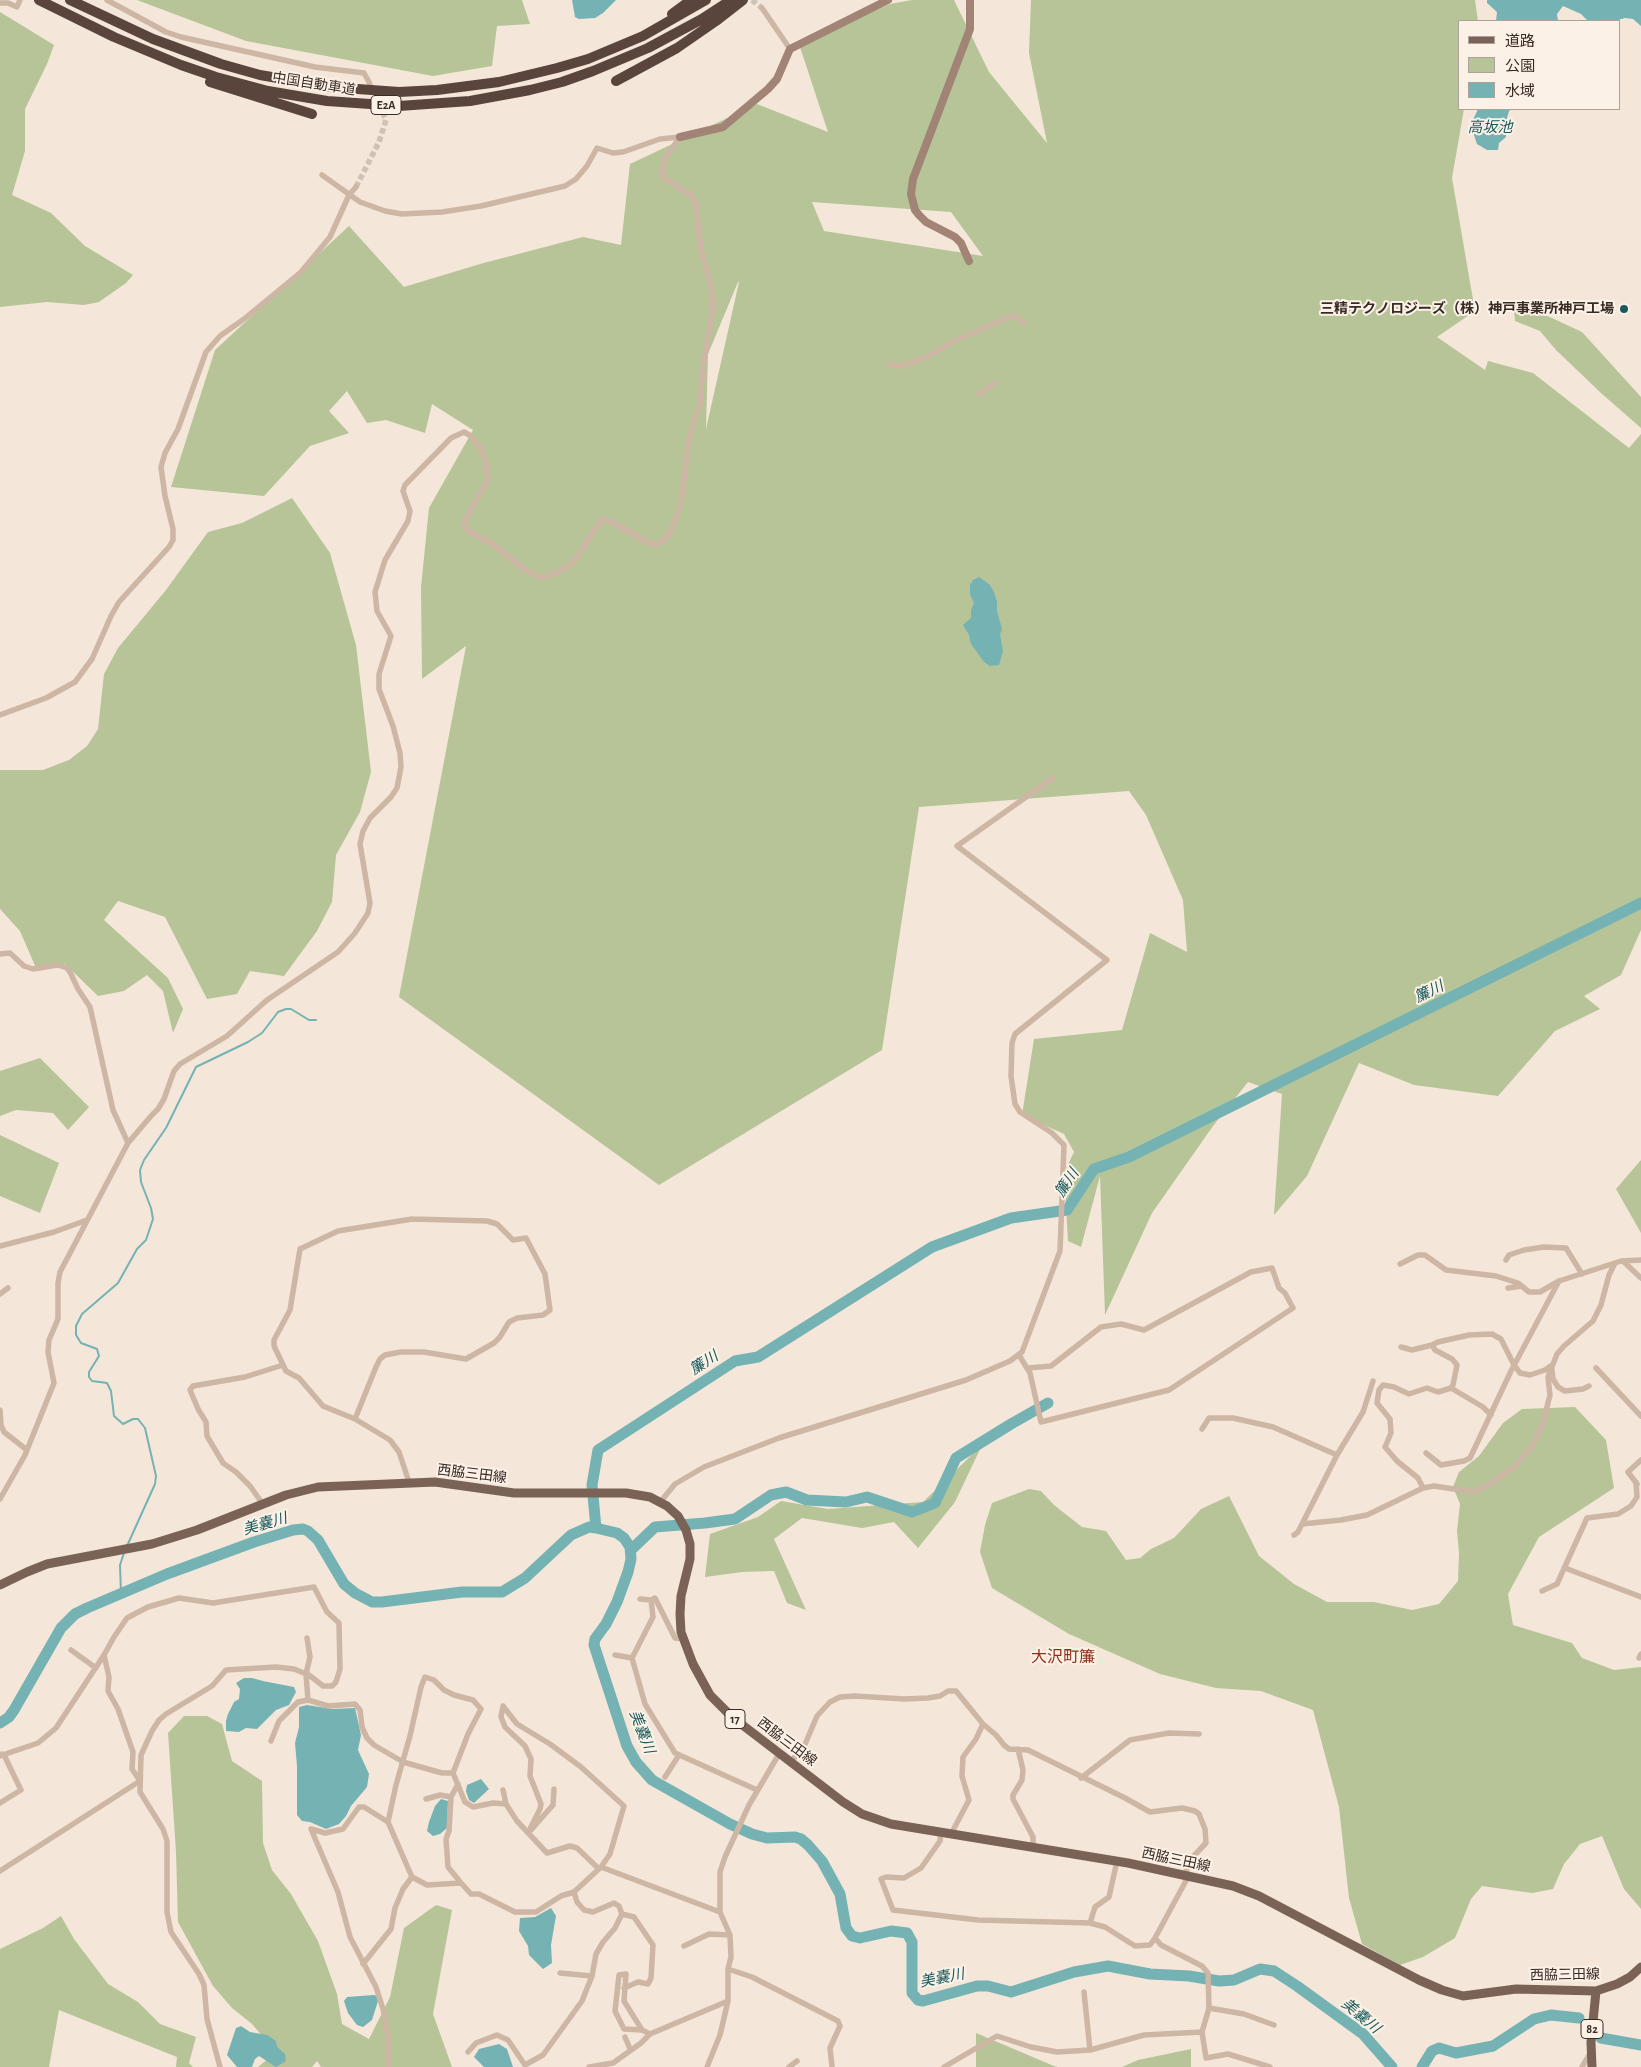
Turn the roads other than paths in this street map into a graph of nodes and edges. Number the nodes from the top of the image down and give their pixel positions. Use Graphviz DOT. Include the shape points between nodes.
graph roads {
  1 [pos="39,0"];
  2 [pos="70,0"];
  3 [pos="107,0"];
  4 [pos="691,0"];
  5 [pos="706,0"];
  6 [pos="731,0"];
  7 [pos="743,0"];
  8 [pos="888,0"];
  9 [pos="970,0"];
  10 [pos="19,2"];
  11 [pos="0,3"];
  12 [pos="762,8"];
  13 [pos="114,37"];
  14 [pos="616,48"];
  15 [pos="790,49"];
  16 [pos="616,81"];
  17 [pos="369,82"];
  18 [pos="312,114"];
  19 [pos="680,137"];
  20 [pos="322,175"];
  21 [pos="356,187"];
  22 [pos="349,195"];
  23 [pos="969,261"];
  24 [pos="1024,323"];
  25 [pos="889,364"];
  26 [pos="996,383"];
  27 [pos="978,394"];
  28 [pos="0,714"];
  29 [pos="1053,778"];
  30 [pos="0,954"];
  31 [pos="128,1144"];
  32 [pos="87,1220"];
  33 [pos="0,1246"];
  34 [pos="1506,1260"];
  35 [pos="1641,1260"];
  36 [pos="1618,1262"];
  37 [pos="1400,1264"];
  38 [pos="1582,1274"];
  39 [pos="1641,1278"];
  40 [pos="1559,1281"];
  41 [pos="1522,1286"];
  42 [pos="8,1288"];
  43 [pos="1508,1288"];
  44 [pos="0,1294"];
  45 [pos="1432,1345"];
  46 [pos="1401,1347"];
  47 [pos="1019,1355"];
  48 [pos="283,1365"];
  49 [pos="1514,1365"];
  50 [pos="1552,1365"];
  51 [pos="1028,1368"];
  52 [pos="1596,1368"];
  53 [pos="1374,1381"];
  54 [pos="1588,1386"];
  55 [pos="1451,1388"];
  56 [pos="0,1410"];
  57 [pos="1491,1415"];
  58 [pos="1641,1416"];
  59 [pos="355,1419"];
  60 [pos="1202,1429"];
  61 [pos="27,1450"];
  62 [pos="1426,1453"];
  63 [pos="1337,1455"];
  64 [pos="1641,1460"];
  65 [pos="409,1482"];
  66 [pos="1636,1482"];
  67 [pos="1424,1488"];
  68 [pos="1641,1495"];
  69 [pos="0,1499"];
  70 [pos="661,1501"];
  71 [pos="262,1503"];
  72 [pos="1302,1524"];
  73 [pos="1294,1535"];
  74 [pos="1564,1568"];
  75 [pos="0,1586"];
  76 [pos="1542,1591"];
  77 [pos="1641,1597"];
  78 [pos="640,1598"];
  79 [pos="651,1600"];
  80 [pos="307,1638"];
  81 [pos="683,1639"];
  82 [pos="71,1650"];
  83 [pos="1641,1654"];
  84 [pos="104,1655"];
  85 [pos="614,1655"];
  86 [pos="632,1658"];
  87 [pos="1641,1658"];
  88 [pos="96,1668"];
  89 [pos="306,1674"];
  90 [pos="308,1700"];
  91 [pos="983,1724"];
  92 [pos="1199,1734"];
  93 [pos="271,1741"];
  94 [pos="1018,1749"];
  95 [pos="779,1754"];
  96 [pos="2,1755"];
  97 [pos="680,1755"];
  98 [pos="403,1762"];
  99 [pos="790,1762"];
  100 [pos="453,1773"];
  101 [pos="665,1777"];
  102 [pos="1081,1778"];
  103 [pos="140,1781"];
  104 [pos="458,1784"];
  105 [pos="554,1789"];
  106 [pos="503,1790"];
  107 [pos="757,1790"];
  108 [pos="451,1797"];
  109 [pos="426,1799"];
  110 [pos="0,1803"];
  111 [pos="506,1804"];
  112 [pos="388,1822"];
  113 [pos="941,1832"];
  114 [pos="528,1833"];
  115 [pos="951,1834"];
  116 [pos="1034,1847"];
  117 [pos="1117,1861"];
  118 [pos="600,1868"];
  119 [pos="0,1871"];
  120 [pos="412,1877"];
  121 [pos="1188,1877"];
  122 [pos="461,1883"];
  123 [pos="574,1892"];
  124 [pos="720,1912"];
  125 [pos="622,1914"];
  126 [pos="1090,1923"];
  127 [pos="730,1935"];
  128 [pos="1155,1938"];
  129 [pos="684,1946"];
  130 [pos="363,1964"];
  131 [pos="1641,1967"];
  132 [pos="728,1969"];
  133 [pos="560,1973"];
  134 [pos="592,1976"];
  135 [pos="624,1988"];
  136 [pos="1596,1991"];
  137 [pos="1084,1992"];
  138 [pos="728,2001"];
  139 [pos="1209,2008"];
  140 [pos="1274,2025"];
  141 [pos="642,2030"];
  142 [pos="1202,2032"];
  143 [pos="650,2034"];
  144 [pos="625,2037"];
  145 [pos="630,2049"];
  146 [pos="1090,2050"];
  147 [pos="468,2052"];
  148 [pos="1591,2052"];
  149 [pos="797,2061"];
  150 [pos="220,2067"];
  151 [pos="388,2067"];
  152 [pos="590,2067"];
  153 [pos="707,2067"];
  154 [pos="789,2067"];
  155 [pos="832,2067"];
  156 [pos="944,2067"];
  157 [pos="1270,2067"];
  158 [pos="1582,2067"];
  159 [pos="1592,2067"];
  1 -- 13 [label="highway, 中国自動車道 / E2A"];
  2 -- 14 [label="highway, 中国自動車道 / E2A" via="153,39 221,64 296,82 367,91 436,90 499,82 557,68"];
  3 -- 17 [label="street" via="181,37 315,67 364,73"];
  4 -- 14 [label="highway"];
  5 -- 14 [label="highway, 中国自動車道 / E2A"];
  6 -- 13 [label="highway, 中国自動車道 / E2A" via="676,34 593,72 530,90 434,104 361,104 268,91 181,65"];
  7 -- 16 [label="highway" via="677,48"];
  8 -- 15 [label="street"];
  9 -- 23 [label="street" via="970,29 911,194 919,215 955,237"];
  10 -- 11 [label="street" via="17,7"];
  12 -- 15 [label="street"];
  13 -- 18 [label="highway" via="198,77"];
  15 -- 19 [label="street" via="777,79 723,127"];
  19 -- 22 [label="street" via="660,139 623,152 613,153 597,148 581,172 565,186 481,206 402,214 384,211"];
  19 -- 31 [label="street" via="665,158 662,173 664,178 690,195 696,204 701,250 712,284 713,308 700,404 685,459 682,498 668,536 657,545 602,519 573,562 541,578 494,545 468,532 465,526 464,522 488,480 481,449 472,436 464,432 451,438 405,485 410,511 408,521 385,560 375,592 377,611 391,636 379,674 379,689 394,726 401,767 397,788 375,812 363,831 360,844 370,904 368,913 338,952 267,1000 227,1036 177,1067 158,1109"];
  20 -- 22 [label="street"];
  21 -- 22 [label="street"];
  22 -- 28 [label="street" via="330,236 301,272 220,336 206,352 161,467 173,529 170,547 119,602 92,659 75,682 46,698"];
  24 -- 25 [label="street" via="1014,315 928,356 902,366"];
  26 -- 27 [label="street"];
  29 -- 47 [label="street" via="957,846 1107,960 1015,1034 1012,1043 1011,1076 1015,1104 1020,1112 1064,1145 1060,1251"];
  30 -- 31 [label="street" via="10,953 24,966 33,969 58,965 70,972 90,1007 113,1110"];
  31 -- 32 [label="street"];
  32 -- 33 [label="street"];
  32 -- 61 [label="street" via="60,1272 58,1319 49,1340 48,1352 54,1383"];
  34 -- 38 [label="street" via="1524,1250 1566,1248"];
  35 -- 36 [label="street"];
  36 -- 38 [label="street"];
  36 -- 39 [label="street" via="1628,1265"];
  36 -- 50 [label="street" via="1609,1275 1593,1321 1564,1346"];
  37 -- 41 [label="street" via="1425,1255 1446,1270 1496,1276"];
  38 -- 40 [label="street"];
  40 -- 41 [label="street" via="1540,1292 1529,1292"];
  40 -- 49 [label="street"];
  41 -- 43 [label="street"];
  42 -- 44 [label="street"];
  45 -- 46 [label="street" via="1412,1350"];
  45 -- 49 [label="street" via="1469,1335 1492,1334 1501,1338"];
  45 -- 55 [label="street" via="1457,1365"];
  47 -- 51 [label="street"];
  47 -- 70 [label="street" via="966,1380 779,1438 704,1467 675,1484"];
  48 -- 59 [label="street" via="286,1371 306,1384 323,1406"];
  48 -- 59 [label="street" via="274,1340 290,1310 300,1250 338,1231 412,1219 487,1221 497,1224 513,1240 526,1238 545,1274 548,1313 509,1322 494,1343 466,1359 424,1352 385,1355 380,1359"];
  48 -- 71 [label="street" via="245,1377 193,1386 190,1390 206,1422 207,1436 223,1463 250,1486"];
  49 -- 50 [label="street" via="1520,1373 1530,1375"];
  49 -- 57 [label="street"];
  50 -- 54 [label="street" via="1553,1379 1558,1387 1565,1391"];
  50 -- 67 [label="street" via="1548,1377 1549,1402 1543,1423 1532,1446 1513,1468 1474,1492 1434,1486"];
  51 -- 51 [label="street" via="1050,1366 1101,1327 1121,1324 1144,1330 1251,1272 1272,1268 1279,1288 1292,1308 1169,1390 1041,1422"];
  52 -- 58 [label="street"];
  53 -- 63 [label="street" via="1363,1412"];
  55 -- 57 [label="street" via="1484,1406"];
  55 -- 67 [label="street" via="1438,1392 1427,1388 1409,1394 1383,1385 1379,1390 1377,1403 1390,1419 1391,1433 1385,1447 1397,1462 1418,1478"];
  56 -- 61 [label="street" via="4,1432"];
  57 -- 62 [label="street" via="1470,1458 1441,1465"];
  59 -- 65 [label="street" via="390,1440 399,1452"];
  60 -- 63 [label="street" via="1209,1418 1233,1418 1273,1427"];
  61 -- 69 [label="street"];
  63 -- 72 [label="street"];
  64 -- 66 [label="street" via="1628,1472"];
  65 -- 70 [label="main road, 西脇三田線 / 17" via="435,1482 533,1494 626,1493"];
  65 -- 71 [label="main road, 西脇三田線 / 17" via="318,1487"];
  66 -- 68 [label="street"];
  66 -- 74 [label="street" via="1637,1497 1630,1506 1618,1514 1587,1518"];
  67 -- 72 [label="street" via="1367,1515"];
  70 -- 81 [label="main road, 西脇三田線 / 17" via="678,1516 690,1544 680,1614"];
  71 -- 75 [label="main road, 西脇三田線 / 17" via="173,1538 47,1564"];
  72 -- 73 [label="street"];
  74 -- 76 [label="street" via="1557,1584"];
  74 -- 77 [label="street"];
  78 -- 79 [label="street"];
  79 -- 81 [label="street" via="655,1598 675,1638"];
  79 -- 86 [label="street" via="653,1617"];
  80 -- 89 [label="street" via="310,1657"];
  81 -- 95 [label="main road, 西脇三田線 / 17" via="696,1672 710,1695"];
  82 -- 88 [label="street"];
  83 -- 87 [label="street"];
  84 -- 88 [label="street"];
  84 -- 89 [label="street" via="128,1618 148,1607 179,1598 213,1603 314,1588 327,1612 339,1623 340,1669 332,1686 323,1686"];
  84 -- 103 [label="street" via="110,1677 108,1692 118,1709 133,1752 132,1769"];
  85 -- 86 [label="street"];
  86 -- 97 [label="street" via="645,1704 675,1753"];
  88 -- 96 [label="street" via="56,1728 38,1743"];
  89 -- 90 [label="street"];
  89 -- 103 [label="street" via="276,1667 226,1670 212,1686 159,1720 141,1755"];
  90 -- 93 [label="street" via="298,1702 279,1721"];
  90 -- 98 [label="street" via="328,1706 355,1704 360,1710 367,1738 374,1746"];
  91 -- 94 [label="street" via="1004,1745"];
  91 -- 99 [label="street" via="956,1691 904,1700 840,1697 830,1702 817,1716 804,1748"];
  91 -- 115 [label="street" via="963,1757 962,1776 968,1800"];
  92 -- 102 [label="street" via="1169,1733 1130,1740"];
  94 -- 102 [label="street" via="1028,1750"];
  94 -- 116 [label="street" via="1022,1780 1013,1799 1033,1836"];
  95 -- 99 [label="main road, 西脇三田線 / 17"];
  95 -- 107 [label="street"];
  96 -- 110 [label="street" via="21,1790"];
  97 -- 101 [label="street"];
  97 -- 107 [label="street"];
  98 -- 100 [label="street" via="442,1774"];
  98 -- 100 [label="street" via="425,1677 454,1695 473,1700 482,1709"];
  98 -- 112 [label="street"];
  99 -- 113 [label="main road, 西脇三田線 / 17" via="862,1814 891,1824"];
  100 -- 104 [label="street"];
  102 -- 121 [label="street" via="1150,1812 1182,1808 1199,1814 1206,1842 1188,1862"];
  103 -- 119 [label="street"];
  103 -- 150 [label="street" via="140,1792 167,1841 167,1912 171,1932 204,1985 207,2019"];
  104 -- 108 [label="street"];
  104 -- 111 [label="street" via="465,1802 472,1807"];
  105 -- 114 [label="street" via="553,1804"];
  106 -- 111 [label="street"];
  107 -- 124 [label="street" via="720,1872"];
  108 -- 109 [label="street" via="440,1795"];
  108 -- 122 [label="street" via="446,1839 448,1867"];
  111 -- 114 [label="street"];
  112 -- 120 [label="street"];
  112 -- 130 [label="street" via="360,1807 343,1829 325,1834 311,1829 338,1892 350,1937"];
  113 -- 115 [label="main road, 西脇三田線 / 17"];
  113 -- 126 [label="street" via="940,1841 921,1868 904,1878 881,1879 893,1910 978,1920"];
  114 -- 118 [label="street" via="547,1854 570,1846 577,1848"];
  114 -- 118 [label="street" via="541,1804 530,1776 531,1759 526,1746 504,1727 501,1717 503,1706 517,1724 581,1767 624,1806 610,1854"];
  115 -- 116 [label="main road, 西脇三田線 / 17"];
  116 -- 117 [label="main road, 西脇三田線 / 17"];
  117 -- 121 [label="main road, 西脇三田線 / 17"];
  117 -- 126 [label="street" via="1109,1897 1095,1907"];
  118 -- 123 [label="street"];
  118 -- 124 [label="street"];
  120 -- 122 [label="street" via="428,1885"];
  120 -- 130 [label="street" via="395,1908 391,1930"];
  121 -- 128 [label="street"];
  121 -- 136 [label="main road, 西脇三田線 / 17" via="1233,1886 1258,1896 1452,1994 1463,1996 1516,1989"];
  122 -- 123 [label="street" via="471,1894 486,1897 515,1912 536,1912 561,1896"];
  123 -- 125 [label="street" via="584,1910 593,1912 614,1903"];
  124 -- 127 [label="street"];
  125 -- 134 [label="street" via="596,1954"];
  125 -- 135 [label="street" via="634,1917 653,1945 648,1984 638,1982"];
  126 -- 128 [label="street" via="1105,1927 1135,1946 1150,1945"];
  127 -- 129 [label="street" via="709,1934"];
  127 -- 132 [label="street"];
  128 -- 139 [label="street" via="1161,1945 1202,1966 1208,1974"];
  130 -- 151 [label="street" via="383,2009 388,2035"];
  131 -- 136 [label="main road, 西脇三田線 / 17" via="1617,1984"];
  132 -- 138 [label="street"];
  132 -- 155 [label="street" via="752,1977 838,2021 840,2026 830,2048"];
  133 -- 134 [label="street"];
  134 -- 147 [label="street" via="582,2001 542,2055 525,2065 508,2040 497,2034 476,2043"];
  135 -- 141 [label="street" via="624,2001"];
  135 -- 141 [label="street" via="626,1974 619,1975 615,2011 624,2029"];
  136 -- 148 [label="main road, 82"];
  137 -- 146 [label="street"];
  138 -- 143 [label="street"];
  138 -- 153 [label="street" via="720,2035"];
  139 -- 140 [label="street" via="1244,2014"];
  139 -- 142 [label="street"];
  141 -- 143 [label="street"];
  142 -- 146 [label="street" via="1144,2036"];
  142 -- 157 [label="street" via="1206,2058 1228,2054"];
  143 -- 145 [label="street"];
  144 -- 145 [label="street"];
  145 -- 152 [label="street" via="614,2063"];
  146 -- 156 [label="street" via="1058,2052 997,2036"];
  148 -- 158 [label="street"];
  148 -- 159 [label="main road, 82"];
  149 -- 154 [label="street"];
}
